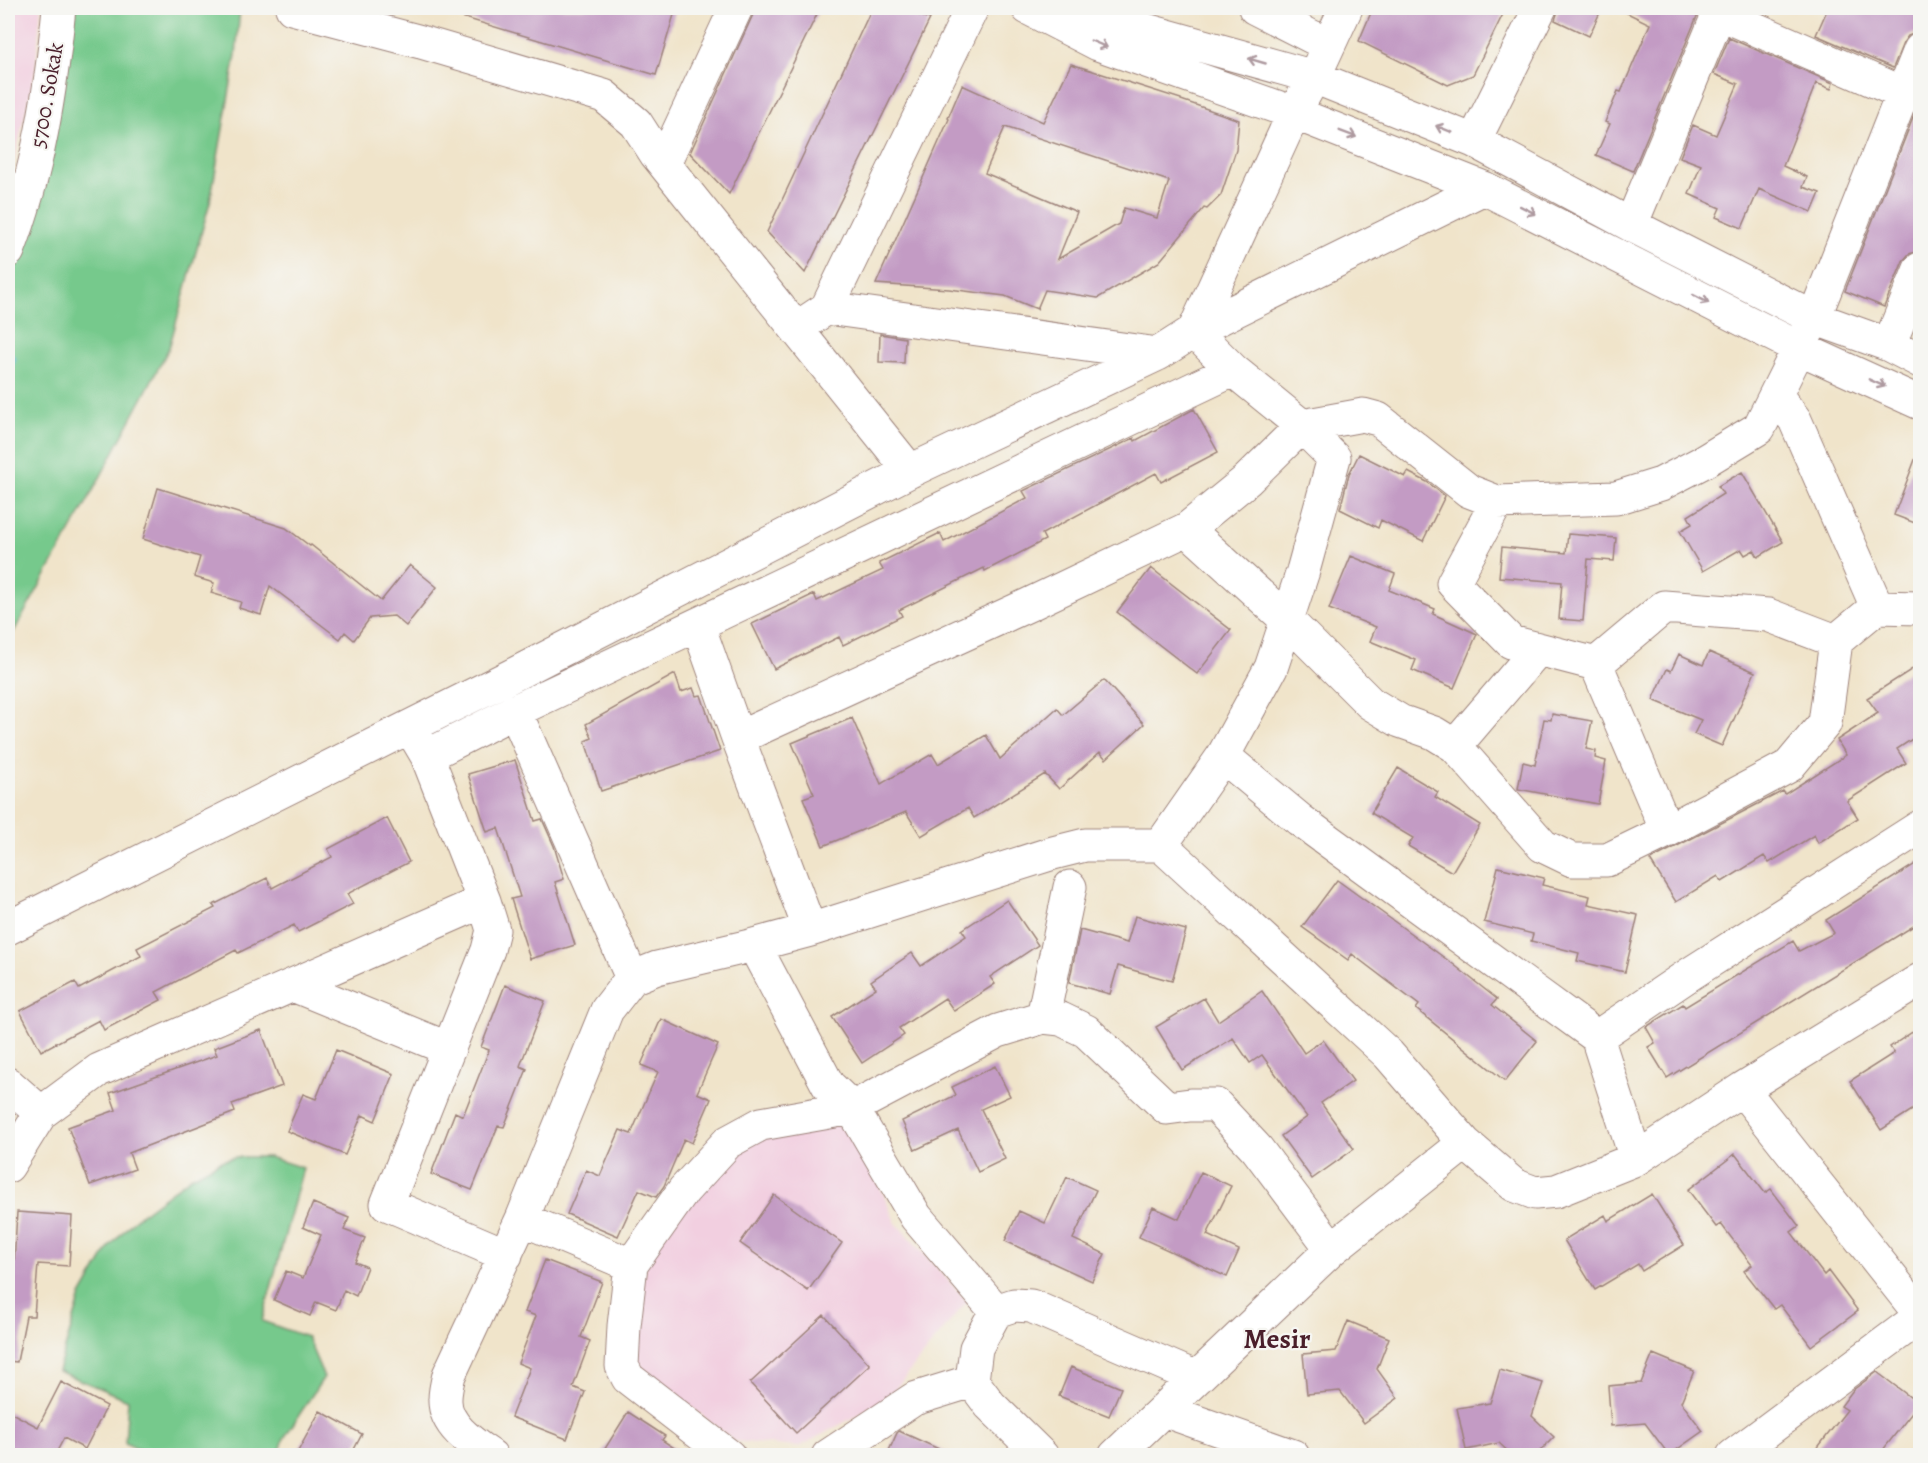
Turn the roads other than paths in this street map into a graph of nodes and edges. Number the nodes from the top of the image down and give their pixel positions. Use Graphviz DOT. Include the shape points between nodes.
graph roads {
  1 [pos="60,8"];
  2 [pos="292,8"];
  3 [pos="736,8"];
  4 [pos="972,8"];
  5 [pos="1028,8"];
  6 [pos="1067,8"];
  7 [pos="1255,8"];
  8 [pos="1346,8"];
  9 [pos="1540,8"];
  10 [pos="1720,10"];
  11 [pos="1328,45"];
  12 [pos="1920,50"];
  13 [pos="1314,77"];
  14 [pos="1902,93"];
  15 [pos="1294,112"];
  16 [pos="1474,141"];
  17 [pos="664,164"];
  18 [pos="1484,188"];
  19 [pos="13,220"];
  20 [pos="1631,225"];
  21 [pos="8,250"];
  22 [pos="1920,269"];
  23 [pos="828,308"];
  24 [pos="1814,318"];
  25 [pos="797,328"];
  26 [pos="1194,331"];
  27 [pos="1889,345"];
  28 [pos="1799,348"];
  29 [pos="1158,354"];
  30 [pos="1920,361"];
  31 [pos="1233,370"];
  32 [pos="1776,395"];
  33 [pos="1920,403"];
  34 [pos="1302,426"];
  35 [pos="910,471"];
  36 [pos="1497,502"];
  37 [pos="1187,529"];
  38 [pos="1877,607"];
  39 [pos="1920,608"];
  40 [pos="1287,620"];
  41 [pos="698,625"];
  42 [pos="1836,641"];
  43 [pos="1538,649"];
  44 [pos="1596,664"];
  45 [pos="515,711"];
  46 [pos="410,727"];
  47 [pos="738,738"];
  48 [pos="1455,746"];
  49 [pos="427,756"];
  50 [pos="1223,756"];
  51 [pos="1920,827"];
  52 [pos="1667,831"];
  53 [pos="1161,845"];
  54 [pos="1070,887"];
  55 [pos="484,901"];
  56 [pos="8,928"];
  57 [pos="810,930"];
  58 [pos="754,945"];
  59 [pos="632,978"];
  60 [pos="1920,980"];
  61 [pos="293,985"];
  62 [pos="1043,1017"];
  63 [pos="1596,1037"];
  64 [pos="449,1049"];
  65 [pos="8,1084"];
  66 [pos="1742,1089"];
  67 [pos="852,1108"];
  68 [pos="41,1113"];
  69 [pos="1465,1143"];
  70 [pos="1636,1159"];
  71 [pos="8,1166"];
  72 [pos="522,1219"];
  73 [pos="1332,1250"];
  74 [pos="506,1255"];
  75 [pos="631,1265"];
  76 [pos="996,1311"];
  77 [pos="1920,1315"];
  78 [pos="1197,1378"];
  79 [pos="972,1381"];
  80 [pos="1163,1410"];
  81 [pos="491,1455"];
  82 [pos="729,1455"];
  83 [pos="828,1455"];
  84 [pos="1042,1455"];
  85 [pos="1115,1455"];
  86 [pos="1293,1455"];
  87 [pos="1733,1455"];
  1 -- 19 [label="street, 5700. Sokak" via="39,140"];
  2 -- 17 [label="street" via="604,96 636,123"];
  3 -- 17 [label="street"];
  4 -- 23 [label="street"];
  5 -- 15 [label="street, one-way" via="1098,45"];
  13 -- 6 [label="street, one-way"];
  7 -- 11 [label="street"];
  8 -- 11 [label="street"];
  9 -- 16 [label="street"];
  10 -- 14 [label="street"];
  10 -- 20 [label="street"];
  11 -- 13 [label="street"];
  12 -- 14 [label="street"];
  13 -- 15 [label="street"];
  16 -- 13 [label="street, one-way"];
  14 -- 24 [label="street"];
  15 -- 18 [label="street, one-way"];
  15 -- 26 [label="street"];
  16 -- 20 [label="street"];
  17 -- 25 [label="street"];
  18 -- 26 [label="street"];
  18 -- 28 [label="street, one-way"];
  19 -- 21 [label="street, 5700. Sokak"];
  20 -- 24 [label="street"];
  22 -- 27 [label="street"];
  23 -- 25 [label="street"];
  23 -- 29 [label="street"];
  24 -- 27 [label="street"];
  24 -- 28 [label="street"];
  25 -- 35 [label="street"];
  26 -- 29 [label="street"];
  26 -- 31 [label="street"];
  27 -- 30 [label="street"];
  28 -- 32 [label="street"];
  28 -- 33 [label="street, one-way"];
  29 -- 35 [label="street"];
  31 -- 34 [label="street"];
  31 -- 41 [label="street"];
  32 -- 36 [label="street" via="1759,428 1661,484 1616,498"];
  32 -- 38 [label="street" via="1795,420"];
  34 -- 36 [label="street" via="1363,415 1378,419 1470,491"];
  34 -- 37 [label="street" via="1247,480"];
  34 -- 40 [label="street" via="1334,458"];
  35 -- 46 [label="street"];
  36 -- 43 [label="street" via="1453,583 1511,642"];
  37 -- 40 [label="street"];
  37 -- 47 [label="street"];
  38 -- 39 [label="street"];
  38 -- 42 [label="street"];
  40 -- 48 [label="street" via="1370,703"];
  40 -- 50 [label="street" via="1271,668"];
  41 -- 45 [label="street"];
  41 -- 47 [label="street"];
  42 -- 44 [label="street" via="1768,615 1664,607"];
  42 -- 52 [label="street" via="1825,723 1789,766"];
  43 -- 44 [label="street"];
  43 -- 48 [label="street"];
  44 -- 52 [label="street"];
  45 -- 49 [label="street"];
  45 -- 59 [label="street"];
  46 -- 49 [label="street"];
  46 -- 56 [label="street"];
  47 -- 57 [label="street"];
  48 -- 52 [label="street" via="1543,846 1572,860 1606,860"];
  49 -- 55 [label="street"];
  50 -- 53 [label="street"];
  50 -- 63 [label="street" via="1300,820"];
  51 -- 63 [label="street"];
  53 -- 57 [label="street" via="1085,845"];
  53 -- 69 [label="street" via="1388,1054"];
  54 -- 62 [label="street"];
  55 -- 61 [label="street"];
  55 -- 64 [label="street" via="493,930"];
  57 -- 58 [label="street"];
  58 -- 59 [label="street" via="657,968"];
  58 -- 67 [label="street" via="828,1085"];
  59 -- 72 [label="street" via="607,1010"];
  60 -- 66 [label="street"];
  61 -- 64 [label="street"];
  61 -- 68 [label="street" via="99,1070"];
  62 -- 67 [label="street" via="998,1031"];
  62 -- 73 [label="street" via="1060,1019 1086,1031 1167,1108 1216,1105 1257,1149"];
  63 -- 70 [label="street"];
  64 -- 74 [label="street" via="387,1204"];
  65 -- 68 [label="street"];
  66 -- 70 [label="street"];
  66 -- 77 [label="street"];
  67 -- 75 [label="street" via="761,1124 728,1142 684,1190"];
  67 -- 76 [label="street" via="916,1217"];
  68 -- 71 [label="street"];
  69 -- 70 [label="street" via="1514,1185 1535,1193 1556,1191"];
  69 -- 73 [label="street"];
  72 -- 74 [label="street"];
  72 -- 75 [label="street"];
  73 -- 78 [label="street"];
  74 -- 81 [label="street" via="449,1375 444,1401 452,1423"];
  75 -- 82 [label="street" via="622,1366 628,1378"];
  76 -- 78 [label="street" via="1031,1305"];
  76 -- 79 [label="street" via="976,1348"];
  77 -- 87 [label="street"];
  78 -- 80 [label="street"];
  79 -- 83 [label="street" via="914,1399"];
  79 -- 84 [label="street" via="990,1405"];
  80 -- 85 [label="street"];
  80 -- 86 [label="street"];
}
